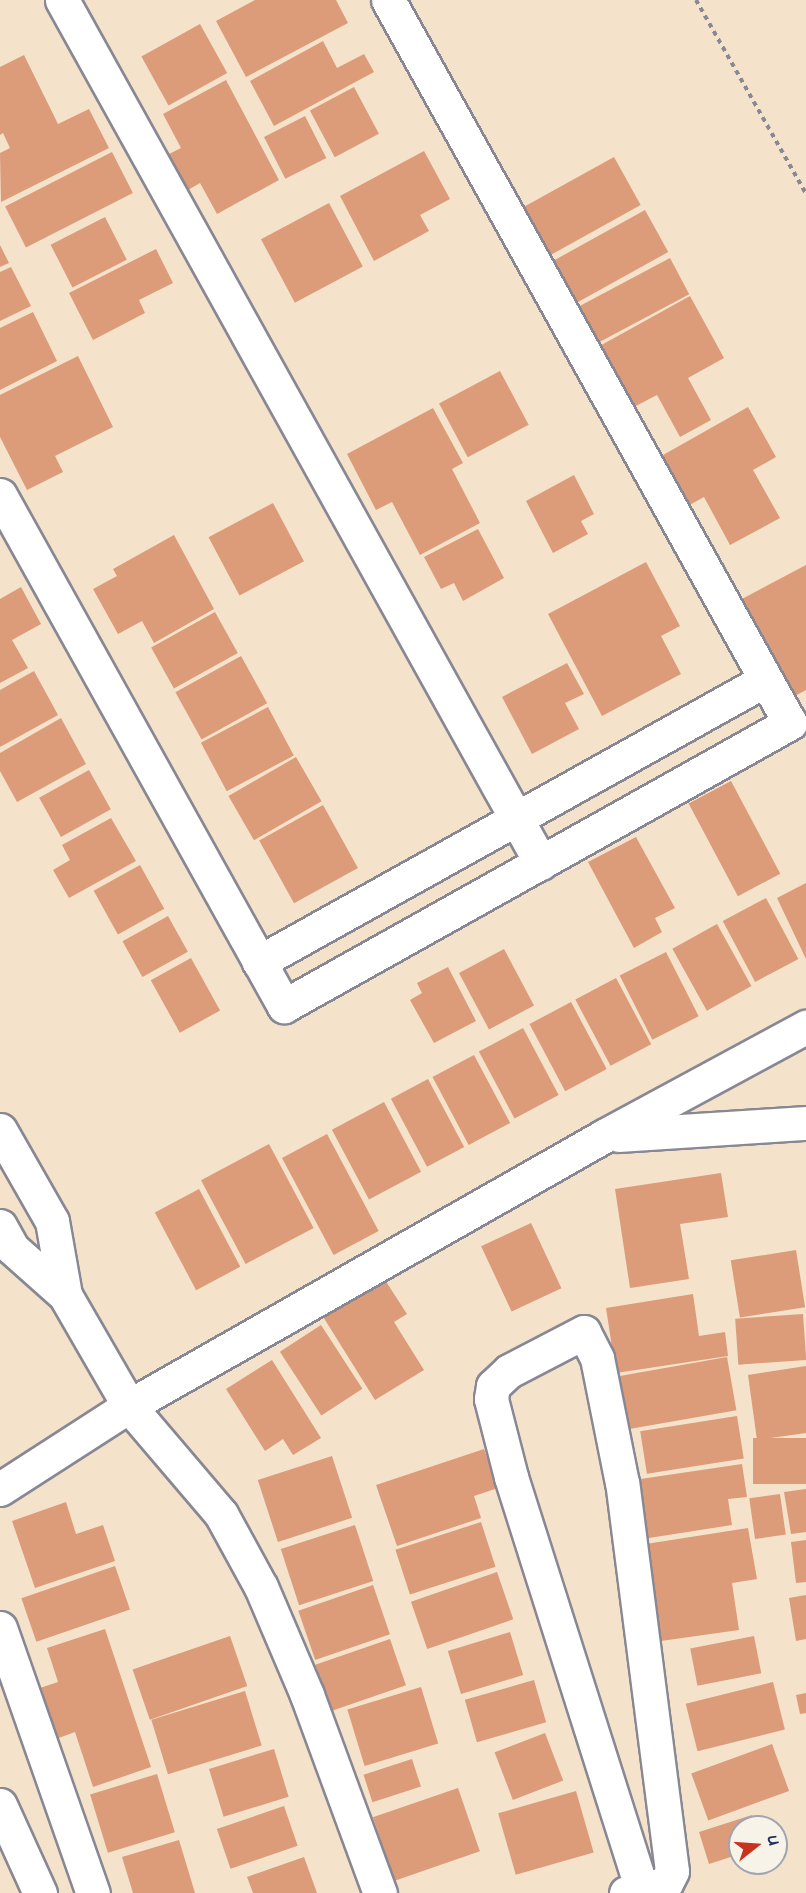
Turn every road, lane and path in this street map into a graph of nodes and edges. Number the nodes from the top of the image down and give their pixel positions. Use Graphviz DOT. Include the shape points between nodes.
graph roads {
  1 [pos="62,0"];
  2 [pos="388,0"];
  3 [pos="696,0"];
  4 [pos="806,194"];
  5 [pos="0,495"];
  6 [pos="765,680"];
  7 [pos="516,819"];
  8 [pos="541,863"];
  9 [pos="259,962"];
  10 [pos="806,1027"];
  11 [pos="806,1123"];
  12 [pos="0,1130"];
  13 [pos="604,1136"];
  14 [pos="0,1226"];
  15 [pos="65,1295"];
  16 [pos="129,1406"];
  17 [pos="0,1489"];
  18 [pos="0,1628"];
  19 [pos="0,1805"];
  20 [pos="634,1892"];
  21 [pos="40,1893"];
  22 [pos="93,1893"];
  23 [pos="380,1893"];
  1 -- 7 [label="street"];
  2 -- 6 [label="street"];
  3 -- 4 [label="path"];
  5 -- 9 [label="street"];
  6 -- 7 [label="street"];
  6 -- 8 [label="street" via="790,723"];
  7 -- 8 [label="street"];
  7 -- 9 [label="street"];
  8 -- 9 [label="street" via="284,1006"];
  10 -- 13 [label="street"];
  11 -- 13 [label="street"];
  12 -- 15 [label="street" via="52,1221"];
  13 -- 16 [label="street"];
  14 -- 15 [label="street" via="12,1248"];
  15 -- 16 [label="street"];
  16 -- 17 [label="street"];
  16 -- 23 [label="street" via="221,1514 261,1587 308,1695"];
  18 -- 22 [label="street"];
  19 -- 21 [label="street"];
  20 -- 20 [label="street" via="511,1477 492,1399 493,1386 509,1371 584,1332 597,1358 622,1483 672,1871 666,1883"];
}
